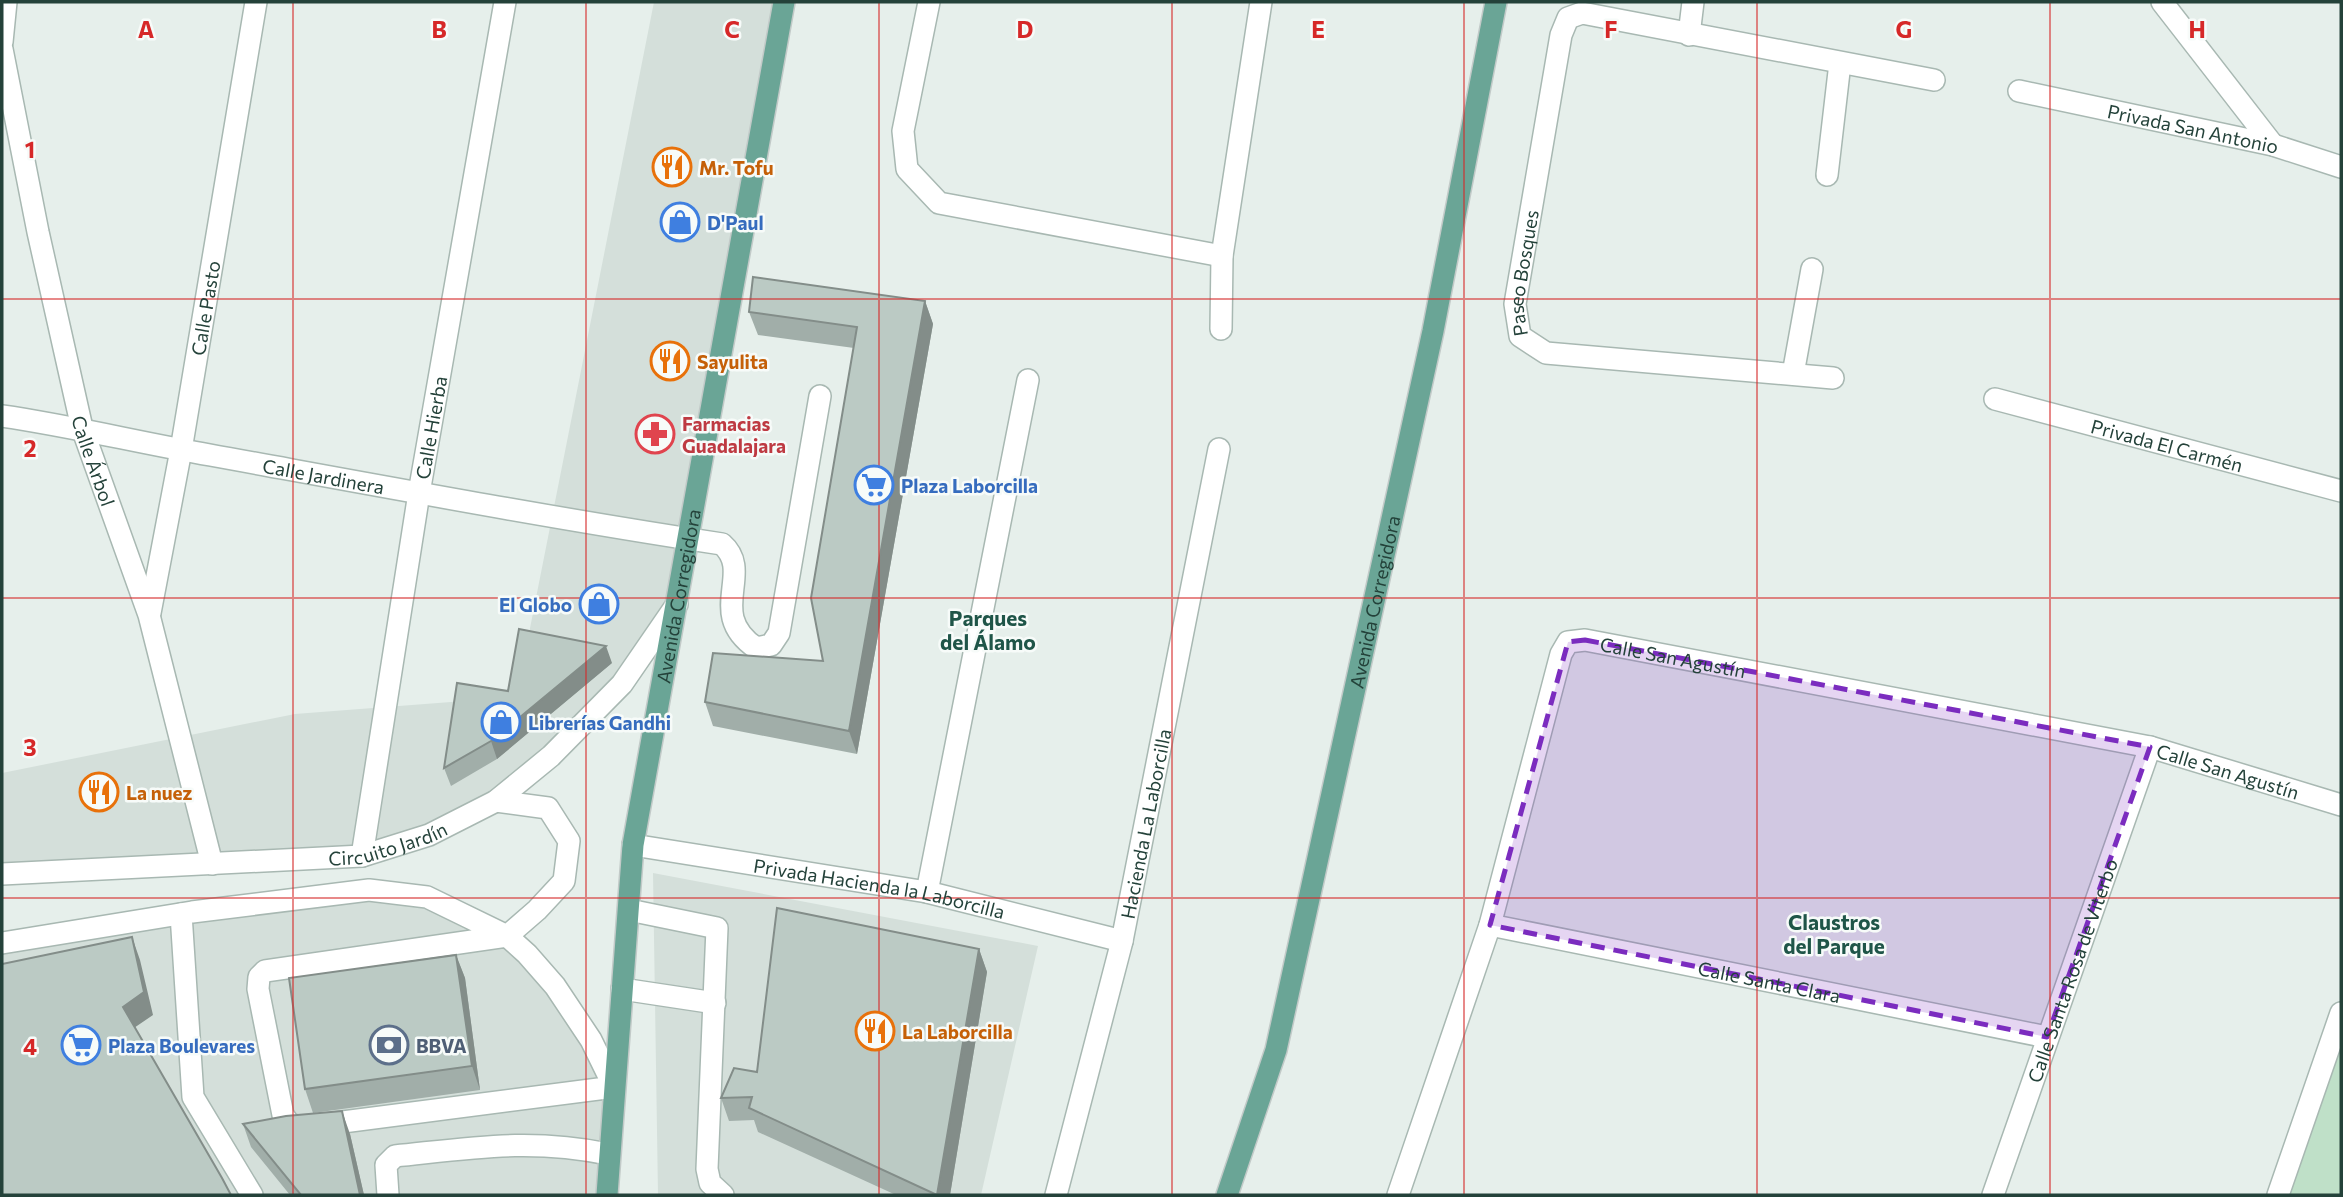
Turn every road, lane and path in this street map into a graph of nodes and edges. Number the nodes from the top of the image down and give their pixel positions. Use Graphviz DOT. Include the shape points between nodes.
graph roads {
  1 [pos="6,2"];
  2 [pos="256,2"];
  3 [pos="505,2"];
  4 [pos="784,2"];
  5 [pos="929,2"];
  6 [pos="1261,2"];
  7 [pos="1496,2"];
  8 [pos="1693,2"];
  9 [pos="2162,2"];
  10 [pos="1689,35"];
  11 [pos="2,41"];
  12 [pos="2,49"];
  13 [pos="1840,63"];
  14 [pos="1934,80"];
  15 [pos="2019,91"];
  16 [pos="2273,145"];
  17 [pos="2341,167"];
  18 [pos="1827,175"];
  19 [pos="1222,256"];
  20 [pos="1812,269"];
  21 [pos="1221,329"];
  22 [pos="1793,374"];
  23 [pos="1833,378"];
  24 [pos="1028,380"];
  25 [pos="820,396"];
  26 [pos="1995,399"];
  27 [pos="2,416"];
  28 [pos="82,428"];
  29 [pos="1219,449"];
  30 [pos="181,450"];
  31 [pos="2341,491"];
  32 [pos="419,493"];
  33 [pos="689,539"];
  34 [pos="678,603"];
  35 [pos="149,615"];
  36 [pos="2150,747"];
  37 [pos="496,801"];
  38 [pos="2341,805"];
  39 [pos="633,845"];
  40 [pos="362,856"];
  41 [pos="212,864"];
  42 [pos="2,874"];
  43 [pos="927,892"];
  44 [pos="629,910"];
  45 [pos="186,913"];
  46 [pos="1490,925"];
  47 [pos="507,936"];
  48 [pos="1122,941"];
  49 [pos="2,943"];
  50 [pos="622,989"];
  51 [pos="715,1003"];
  52 [pos="2341,1013"];
  53 [pos="2048,1037"];
  54 [pos="614,1087"];
  55 [pos="608,1154"];
  56 [pos="252,1195"];
  57 [pos="388,1195"];
  58 [pos="607,1195"];
  59 [pos="723,1195"];
  60 [pos="1056,1195"];
  61 [pos="1227,1195"];
  62 [pos="1398,1195"];
  63 [pos="1993,1195"];
  64 [pos="2278,1195"];
  1 -- 11 [label="street"];
  2 -- 30 [label="street, Calle Pasto"];
  3 -- 32 [label="street, Calle Hierba"];
  4 -- 33 [label="main road, Avenida Corregidora"];
  5 -- 19 [label="street" via="902,131 907,169 939,203"];
  6 -- 19 [label="street"];
  7 -- 61 [label="main road, Avenida Corregidora" via="1433,331 1276,1050"];
  8 -- 10 [label="street"];
  9 -- 16 [label="street, Privada San Antonio"];
  10 -- 13 [label="street, Paseo Bosques"];
  10 -- 22 [label="street, Paseo Bosques" via="1582,13 1568,18 1561,35 1516,304 1520,336 1546,353"];
  12 -- 28 [label="street, Calle Árbol"];
  13 -- 14 [label="street, Paseo Bosques"];
  13 -- 18 [label="street"];
  15 -- 16 [label="street, Privada San Antonio"];
  16 -- 17 [label="street"];
  19 -- 21 [label="street"];
  20 -- 22 [label="street"];
  22 -- 23 [label="street, Paseo Bosques"];
  24 -- 43 [label="street"];
  25 -- 33 [label="street, Calle Jardinera" via="779,633 771,645 757,648 740,637 732,622 734,564 730,551 722,544"];
  26 -- 31 [label="street, Privada El Carmén"];
  27 -- 28 [label="street, Calle Jardinera"];
  28 -- 30 [label="street, Calle Jardinera"];
  28 -- 35 [label="street, Calle Árbol"];
  29 -- 48 [label="street, Hacienda La Laborcilla"];
  30 -- 32 [label="street, Calle Jardinera"];
  30 -- 35 [label="street, Calle Pasto"];
  32 -- 33 [label="street, Calle Jardinera"];
  32 -- 40 [label="street, Calle Hierba"];
  33 -- 34 [label="main road, Avenida Corregidora"];
  34 -- 37 [label="street, Circuito Jardín" via="622,684 551,756"];
  34 -- 39 [label="main road, Avenida Corregidora"];
  35 -- 41 [label="street, Calle Árbol"];
  36 -- 38 [label="street, Calle San Agustín"];
  36 -- 46 [label="street, Calle San Agustín" via="1585,640 1568,642"];
  36 -- 53 [label="street, Calle Santa Rosa de Viterbo"];
  37 -- 40 [label="street, Circuito Jardín" via="429,835"];
  37 -- 47 [label="street" via="548,808 569,841 564,881"];
  39 -- 43 [label="street, Privada Hacienda la Laborcilla"];
  39 -- 44 [label="main road, Avenida Corregidora"];
  40 -- 41 [label="street, Circuito Jardín"];
  41 -- 42 [label="street, Circuito Jardín"];
  43 -- 48 [label="street, Privada Hacienda la Laborcilla"];
  44 -- 50 [label="main road, Avenida Corregidora"];
  44 -- 51 [label="street" via="717,928"];
  45 -- 47 [label="street, Circuito Jardín" via="369,890 427,897"];
  45 -- 49 [label="street, Circuito Jardín"];
  45 -- 56 [label="street" via="193,1097 230,1175"];
  46 -- 53 [label="street, Calle Santa Clara"];
  46 -- 62 [label="street, Calle San Agustín"];
  47 -- 54 [label="street, Circuito Jardín" via="555,986 591,1040"];
  47 -- 54 [label="street" via="265,971 258,989 283,1115 290,1125 304,1127"];
  48 -- 60 [label="street, Hacienda La Laborcilla"];
  50 -- 51 [label="street"];
  50 -- 54 [label="main road, Avenida Corregidora"];
  51 -- 59 [label="street" via="707,1169 710,1183"];
  52 -- 64 [label="street"];
  53 -- 63 [label="street, Calle Santa Rosa de Viterbo"];
  54 -- 55 [label="main road, Avenida Corregidora"];
  55 -- 57 [label="street" via="519,1143 395,1156 386,1165"];
  55 -- 58 [label="main road, Avenida Corregidora"];
}
